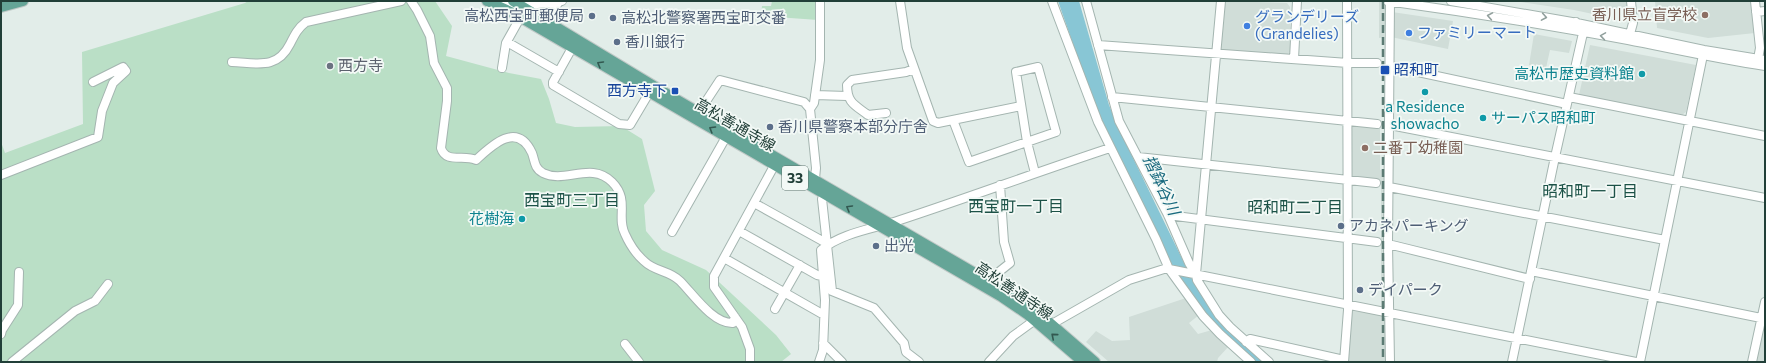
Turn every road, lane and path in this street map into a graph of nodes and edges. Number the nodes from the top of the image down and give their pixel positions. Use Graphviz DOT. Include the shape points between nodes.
graph roads {
  1 [pos="23,1"];
  2 [pos="401,1"];
  3 [pos="411,1"];
  4 [pos="487,1"];
  5 [pos="561,1"];
  6 [pos="820,1"];
  7 [pos="900,1"];
  8 [pos="1052,1"];
  9 [pos="1086,1"];
  10 [pos="1221,1"];
  11 [pos="1297,1"];
  12 [pos="1347,1"];
  13 [pos="1387,1"];
  14 [pos="1390,1"];
  15 [pos="1451,1"];
  16 [pos="1631,1"];
  17 [pos="1755,1"];
  18 [pos="517,4"];
  19 [pos="498,5"];
  20 [pos="1,7"];
  21 [pos="1765,11"];
  22 [pos="1756,12"];
  23 [pos="520,18"];
  24 [pos="1576,22"];
  25 [pos="549,24"];
  26 [pos="1592,26"];
  27 [pos="1583,32"];
  28 [pos="1630,34"];
  29 [pos="507,42"];
  30 [pos="1098,45"];
  31 [pos="572,48"];
  32 [pos="1216,53"];
  33 [pos="1702,55"];
  34 [pos="1294,59"];
  35 [pos="1762,59"];
  36 [pos="232,62"];
  37 [pos="1348,63"];
  38 [pos="1377,64"];
  39 [pos="1390,66"];
  40 [pos="1765,66"];
  41 [pos="502,68"];
  42 [pos="914,69"];
  43 [pos="559,72"];
  44 [pos="93,82"];
  45 [pos="651,89"];
  46 [pos="815,95"];
  47 [pos="847,96"];
  48 [pos="1112,97"];
  49 [pos="1568,100"];
  50 [pos="1021,106"];
  51 [pos="1211,107"];
  52 [pos="810,108"];
  53 [pos="699,112"];
  54 [pos="886,113"];
  55 [pos="953,120"];
  56 [pos="1347,120"];
  57 [pos="1689,120"];
  58 [pos="1377,124"];
  59 [pos="1390,125"];
  60 [pos="1765,136"];
  61 [pos="726,137"];
  62 [pos="1027,142"];
  63 [pos="1110,148"];
  64 [pos="1138,157"];
  65 [pos="1555,157"];
  66 [pos="1206,164"];
  67 [pos="774,166"];
  68 [pos="1035,173"];
  69 [pos="1,175"];
  70 [pos="815,179"];
  71 [pos="1348,180"];
  72 [pos="1677,181"];
  73 [pos="1376,183"];
  74 [pos="1000,185"];
  75 [pos="1389,187"];
  76 [pos="825,195"];
  77 [pos="1765,198"];
  78 [pos="754,203"];
  79 [pos="1168,215"];
  80 [pos="1544,216"];
  81 [pos="1202,218"];
  82 [pos="890,223"];
  83 [pos="879,226"];
  84 [pos="739,231"];
  85 [pos="672,232"];
  86 [pos="1348,238"];
  87 [pos="1665,240"];
  88 [pos="1377,242"];
  89 [pos="828,244"];
  90 [pos="1388,244"];
  91 [pos="724,258"];
  92 [pos="800,265"];
  93 [pos="1171,269"];
  94 [pos="19,272"];
  95 [pos="1193,274"];
  96 [pos="1531,275"];
  97 [pos="822,276"];
  98 [pos="991,282"];
  99 [pos="108,284"];
  100 [pos="784,292"];
  101 [pos="1653,296"];
  102 [pos="1765,302"];
  103 [pos="1348,304"];
  104 [pos="775,309"];
  105 [pos="1389,313"];
  106 [pos="824,315"];
  107 [pos="735,317"];
  108 [pos="1761,318"];
  109 [pos="1035,320"];
  110 [pos="1052,324"];
  111 [pos="1,334"];
  112 [pos="1517,338"];
  113 [pos="1246,342"];
  114 [pos="823,343"];
  115 [pos="625,344"];
  116 [pos="1344,361"];
  117 [pos="12,362"];
  118 [pos="639,362"];
  119 [pos="750,362"];
  120 [pos="819,362"];
  121 [pos="842,362"];
  122 [pos="919,362"];
  123 [pos="989,362"];
  124 [pos="1083,362"];
  125 [pos="1095,362"];
  126 [pos="1251,362"];
  127 [pos="1269,362"];
  128 [pos="1390,362"];
  129 [pos="1512,362"];
  130 [pos="1636,362"];
  131 [pos="1640,362"];
  132 [pos="1752,362"];
  1 -- 20 [label="main road"];
  2 -- 36 [label="street" via="306,22 298,28 279,59 266,64"];
  3 -- 107 [label="street" via="430,36 434,62 447,88 442,153 447,157 476,160 497,142 514,137 528,145 533,155 534,166 553,177 587,172 600,174 612,182 620,194 623,205 623,231 644,261 657,271 669,272 679,279 711,314 726,324 733,323"];
  4 -- 19 [label="main road, 高松善通寺線 / 33"];
  5 -- 18 [label="street"];
  5 -- 25 [label="street" via="551,12"];
  6 -- 46 [label="street" via="820,60"];
  7 -- 42 [label="street" via="907,48"];
  8 -- 63 [label="street"];
  9 -- 30 [label="street"];
  10 -- 32 [label="street"];
  11 -- 34 [label="street"];
  12 -- 37 [label="street"];
  13 -- 14 [label="street"];
  27 -- 14 [label="street, one-way"];
  14 -- 39 [label="street"];
  15 -- 24 [label="street, one-way"];
  16 -- 28 [label="street"];
  17 -- 22 [label="street"];
  18 -- 19 [label="street"];
  18 -- 25 [label="main road, 高松善通寺線 / 33"];
  19 -- 23 [label="main road, 高松善通寺線 / 33"];
  21 -- 22 [label="street"];
  22 -- 35 [label="street"];
  23 -- 29 [label="street"];
  23 -- 31 [label="main road, 高松善通寺線 / 33"];
  24 -- 26 [label="street"];
  24 -- 27 [label="street"];
  25 -- 45 [label="main road, 高松善通寺線 / 33"];
  26 -- 27 [label="street"];
  26 -- 28 [label="street"];
  33 -- 27 [label="street, one-way"];
  27 -- 49 [label="street"];
  28 -- 35 [label="street"];
  29 -- 41 [label="street"];
  29 -- 43 [label="street"];
  30 -- 32 [label="street"];
  30 -- 48 [label="street"];
  31 -- 43 [label="street"];
  45 -- 31 [label="main road, 高松善通寺線 / 33, one-way"];
  32 -- 34 [label="street"];
  32 -- 51 [label="street"];
  33 -- 40 [label="street"];
  33 -- 57 [label="street"];
  34 -- 37 [label="street"];
  37 -- 38 [label="street"];
  37 -- 56 [label="street"];
  39 -- 49 [label="street"];
  39 -- 59 [label="street"];
  42 -- 47 [label="street" via="852,80 847,85"];
  42 -- 55 [label="street" via="933,121 938,123"];
  43 -- 45 [label="street" via="553,82 555,87 622,125 630,125"];
  44 -- 69 [label="street" via="123,67 126,71 113,83 102,110 98,137"];
  45 -- 53 [label="main road, 高松善通寺線 / 33"];
  61 -- 45 [label="main road, 高松善通寺線 / 33, one-way"];
  46 -- 47 [label="street"];
  46 -- 52 [label="street"];
  47 -- 54 [label="street" via="868,115"];
  48 -- 51 [label="street"];
  48 -- 64 [label="street" via="1120,121"];
  49 -- 57 [label="street"];
  49 -- 65 [label="street"];
  50 -- 55 [label="street"];
  50 -- 62 [label="street"];
  50 -- 62 [label="street" via="1016,72 1038,67 1056,132"];
  51 -- 56 [label="street"];
  51 -- 66 [label="street"];
  52 -- 53 [label="street" via="804,102 720,80"];
  52 -- 70 [label="street"];
  53 -- 70 [label="main road, 高松善通寺線 / 33"];
  55 -- 62 [label="street" via="969,162"];
  56 -- 58 [label="street"];
  56 -- 71 [label="street"];
  57 -- 60 [label="street"];
  57 -- 72 [label="street"];
  59 -- 65 [label="street"];
  59 -- 75 [label="street"];
  61 -- 67 [label="main road, 高松善通寺線 / 33"];
  61 -- 85 [label="street"];
  62 -- 68 [label="street"];
  63 -- 68 [label="street"];
  63 -- 93 [label="street"];
  64 -- 66 [label="street"];
  64 -- 79 [label="street"];
  65 -- 72 [label="street"];
  65 -- 80 [label="street"];
  66 -- 71 [label="street"];
  66 -- 81 [label="street"];
  67 -- 76 [label="main road, 高松善通寺線 / 33"];
  67 -- 78 [label="street"];
  68 -- 74 [label="street"];
  70 -- 82 [label="main road, 高松善通寺線 / 33"];
  71 -- 73 [label="street"];
  71 -- 86 [label="street"];
  72 -- 77 [label="street"];
  72 -- 87 [label="street"];
  74 -- 82 [label="street"];
  74 -- 98 [label="street" via="1004,242 1010,263 995,275"];
  75 -- 80 [label="street"];
  75 -- 90 [label="street"];
  83 -- 76 [label="main road, 高松善通寺線 / 33, one-way"];
  76 -- 89 [label="street" via="822,199"];
  78 -- 84 [label="street"];
  78 -- 89 [label="street"];
  79 -- 81 [label="street"];
  79 -- 95 [label="street"];
  80 -- 87 [label="street"];
  80 -- 96 [label="street"];
  81 -- 86 [label="street"];
  81 -- 95 [label="street"];
  82 -- 83 [label="street"];
  82 -- 98 [label="main road, 高松善通寺線 / 33"];
  83 -- 89 [label="street"];
  83 -- 109 [label="main road, 高松善通寺線 / 33" via="1002,297"];
  84 -- 91 [label="street"];
  84 -- 92 [label="street"];
  86 -- 88 [label="street"];
  86 -- 103 [label="street"];
  87 -- 101 [label="street"];
  89 -- 97 [label="street" via="821,250"];
  89 -- 122 [label="street" via="832,291 874,308 904,343 906,352"];
  90 -- 96 [label="street"];
  90 -- 105 [label="street"];
  91 -- 100 [label="street"];
  91 -- 107 [label="street" via="714,276 714,287"];
  92 -- 97 [label="street"];
  92 -- 100 [label="street"];
  93 -- 95 [label="street"];
  93 -- 110 [label="street" via="1129,280"];
  93 -- 126 [label="street" via="1174,278 1207,320"];
  94 -- 111 [label="street" via="18,305"];
  95 -- 103 [label="street"];
  95 -- 113 [label="street" via="1219,315"];
  96 -- 101 [label="street"];
  96 -- 112 [label="street"];
  97 -- 106 [label="street"];
  98 -- 110 [label="main road, 高松善通寺線 / 33" via="1028,304"];
  99 -- 117 [label="street" via="95,301 75,311"];
  100 -- 104 [label="street"];
  100 -- 106 [label="street"];
  101 -- 108 [label="street"];
  101 -- 131 [label="street"];
  102 -- 108 [label="street"];
  103 -- 105 [label="street"];
  103 -- 116 [label="street"];
  105 -- 112 [label="street"];
  105 -- 128 [label="street"];
  106 -- 114 [label="street"];
  107 -- 119 [label="street" via="742,327 750,349"];
  108 -- 132 [label="street"];
  109 -- 123 [label="street" via="1013,336"];
  124 -- 109 [label="main road, 高松善通寺線 / 33, one-way"];
  110 -- 125 [label="main road, 高松善通寺線 / 33"];
  112 -- 129 [label="street"];
  112 -- 130 [label="street"];
  113 -- 116 [label="street" via="1250,339"];
  113 -- 127 [label="street"];
  114 -- 120 [label="street"];
  114 -- 121 [label="street"];
  115 -- 118 [label="street"];
}
